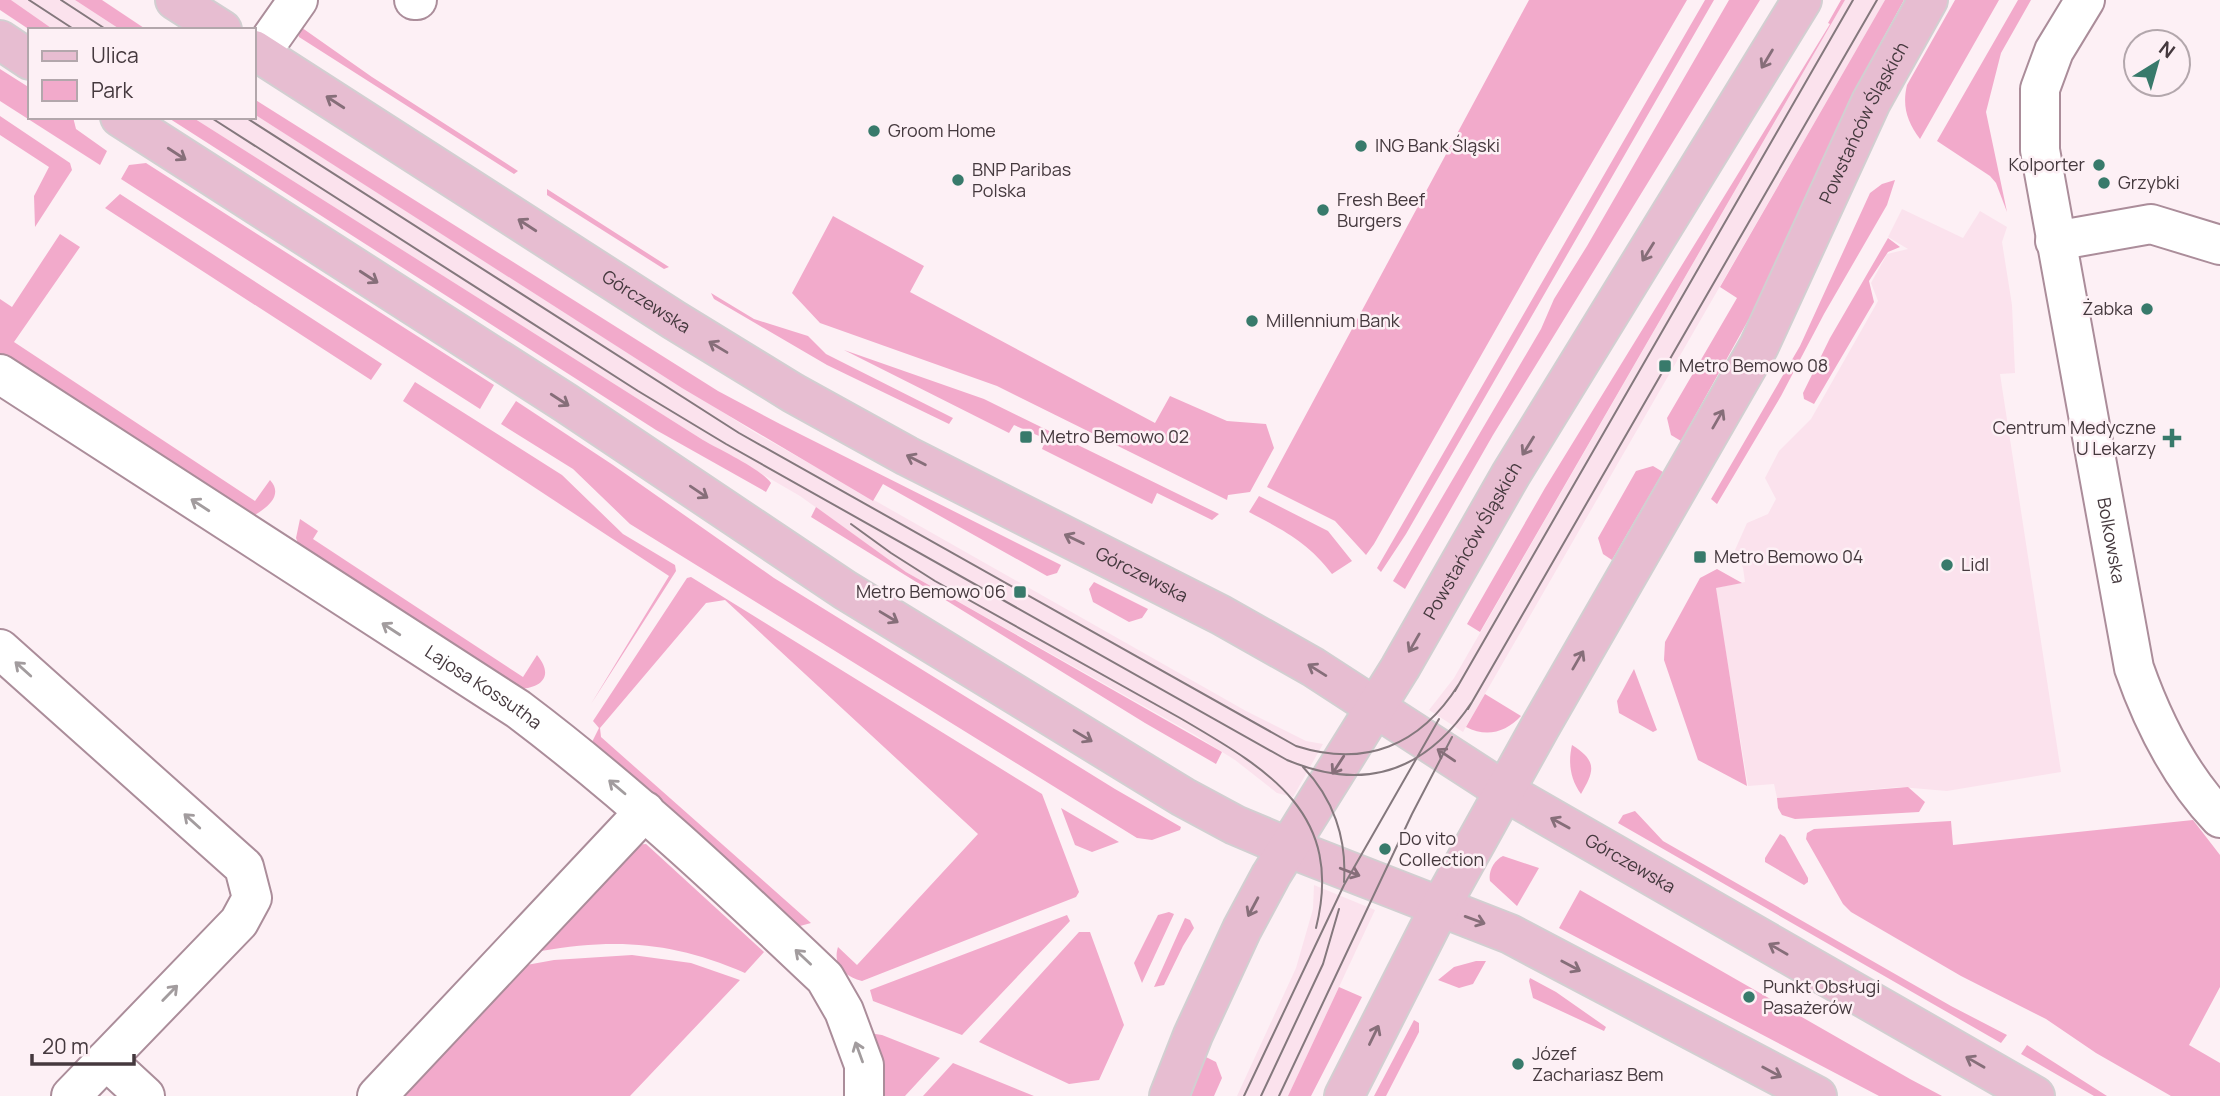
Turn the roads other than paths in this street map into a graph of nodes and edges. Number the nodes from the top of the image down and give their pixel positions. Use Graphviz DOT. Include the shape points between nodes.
graph roads {
  1 [pos="175,0"];
  2 [pos="298,0"];
  3 [pos="1802,0"];
  4 [pos="1928,0"];
  5 [pos="2085,0"];
  6 [pos="219,28"];
  7 [pos="0,40"];
  8 [pos="257,52"];
  9 [pos="28,59"];
  10 [pos="123,119"];
  11 [pos="2055,241"];
  12 [pos="2220,245"];
  13 [pos="0,374"];
  14 [pos="0,649"];
  15 [pos="1374,707"];
  16 [pos="1504,792"];
  17 [pos="645,811"];
  18 [pos="2220,818"];
  19 [pos="1287,847"];
  20 [pos="1440,906"];
  21 [pos="106,1060"];
  22 [pos="71,1096"];
  23 [pos="145,1096"];
  24 [pos="377,1096"];
  25 [pos="863,1096"];
  26 [pos="1168,1096"];
  27 [pos="1344,1096"];
  28 [pos="1817,1096"];
  29 [pos="2035,1096"];
  1 -- 6 [label="main road"];
  2 -- 8 [label="street"];
  3 -- 15 [label="main road, Powstańców Śląskich, one-way"];
  16 -- 4 [label="main road, Powstańców Śląskich, one-way" via="1759,346 1871,102"];
  5 -- 11 [label="street, Bolkowska" via="2054,51 2040,89 2040,150"];
  7 -- 9 [label="main road"];
  15 -- 8 [label="main road, Górczewska, one-way" via="1210,609 907,456 793,393"];
  10 -- 19 [label="main road, one-way" via="566,403 845,590 1183,797"];
  11 -- 12 [label="street" via="2151,224"];
  11 -- 18 [label="street, Bolkowska" via="2134,667 2150,713 2176,760"];
  17 -- 13 [label="street, Lajosa Kossutha, one-way" via="518,709"];
  21 -- 14 [label="street, one-way" via="239,922 252,898 244,867"];
  16 -- 15 [label="main road, Górczewska, one-way"];
  15 -- 19 [label="main road, Powstańców Śląskich, one-way"];
  16 -- 20 [label="main road, Powstańców Śląskich"];
  29 -- 16 [label="main road, Górczewska, one-way"];
  17 -- 24 [label="street"];
  25 -- 17 [label="street, Lajosa Kossutha, one-way" via="864,1065 844,1011 825,978"];
  19 -- 20 [label="main road, one-way"];
  19 -- 26 [label="main road, Powstańców Śląskich, one-way" via="1242,929"];
  27 -- 20 [label="main road, Powstańców Śląskich, one-way"];
  20 -- 28 [label="main road, one-way" via="1521,940"];
  21 -- 22 [label="street"];
  21 -- 23 [label="street"];
}
